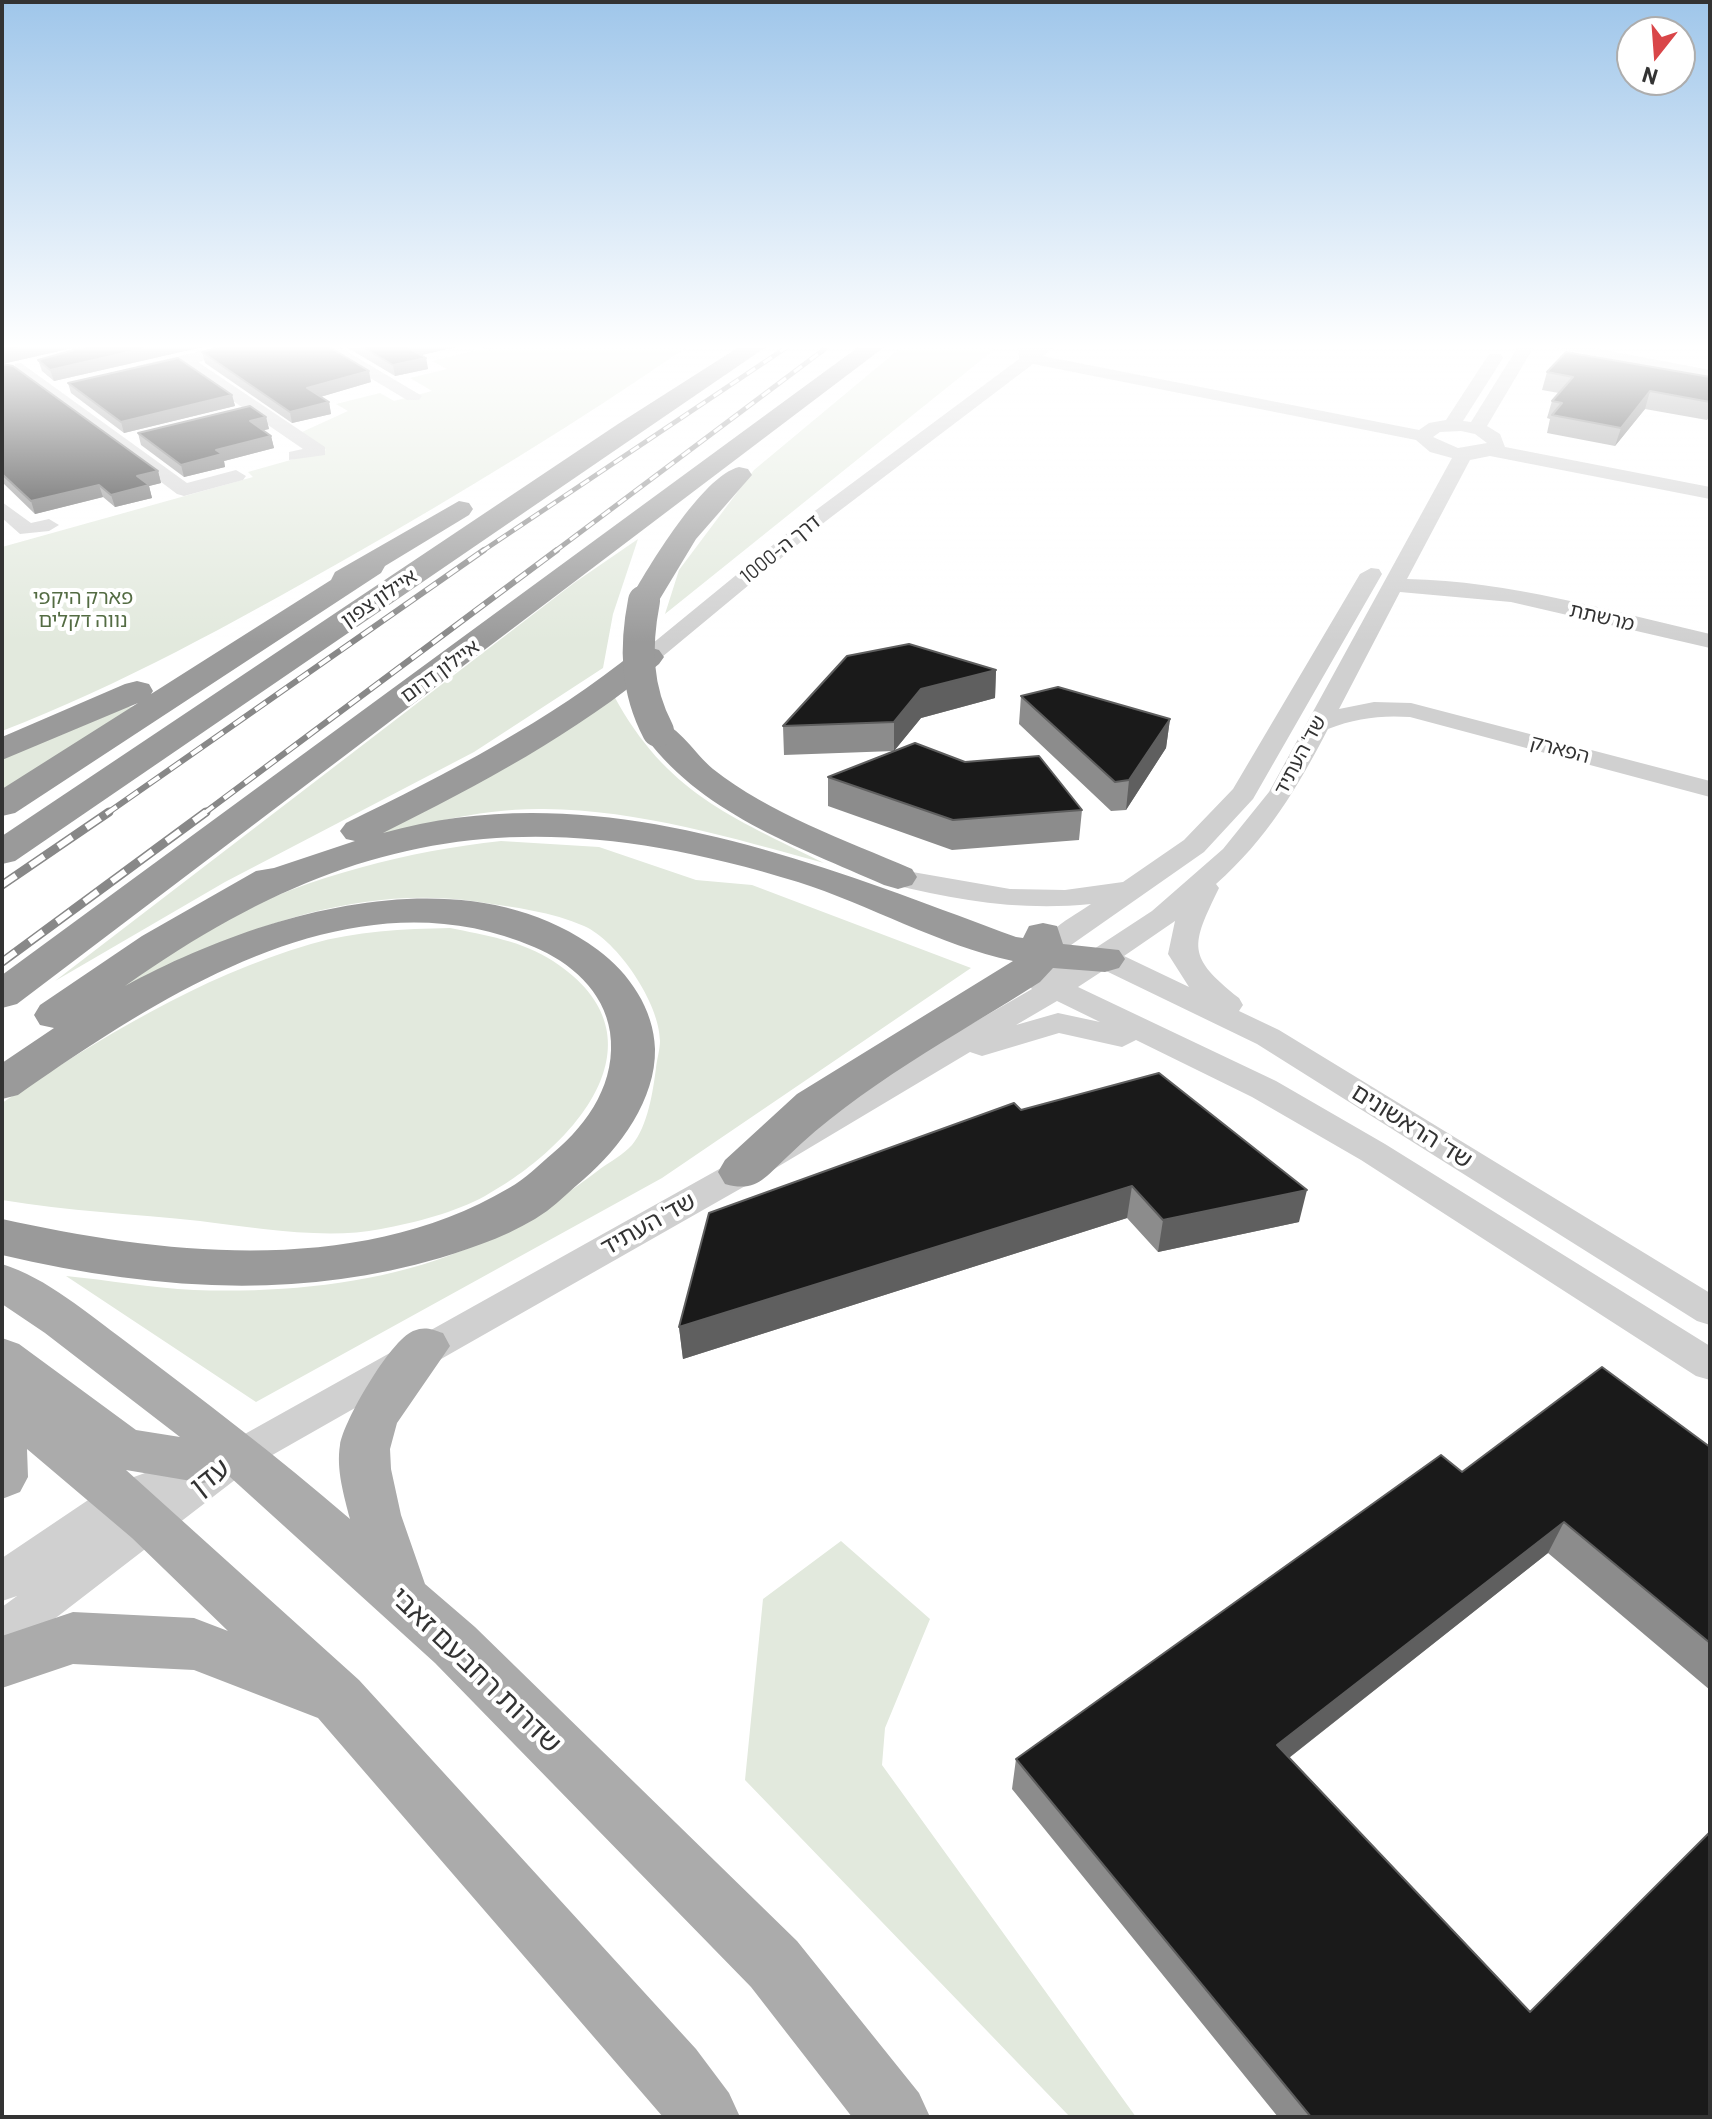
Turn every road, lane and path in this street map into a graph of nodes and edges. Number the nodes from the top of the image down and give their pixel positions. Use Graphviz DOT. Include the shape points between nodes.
graph roads {
  1 [pos="122,444"];
  2 [pos="307,444"];
  3 [pos="563,444"];
  4 [pos="605,444"];
  5 [pos="743,444"];
  6 [pos="774,444"];
  7 [pos="916,444"];
  8 [pos="1438,444"];
  9 [pos="1438,444"];
  10 [pos="1465,444"];
  11 [pos="1492,444"];
  12 [pos="1494,446"];
  13 [pos="296,456"];
  14 [pos="534,462"];
  15 [pos="236,476"];
  16 [pos="1710,484"];
  17 [pos="1710,493"];
  18 [pos="2,508"];
  19 [pos="49,525"];
  20 [pos="1410,549"];
  21 [pos="1390,585"];
  22 [pos="1493,593"];
  23 [pos="1710,641"];
  24 [pos="648,657"];
  25 [pos="1348,666"];
  26 [pos="1411,710"];
  27 [pos="1318,724"];
  28 [pos="2,750"];
  29 [pos="1710,789"];
  30 [pos="2,805"];
  31 [pos="2,853"];
  32 [pos="1213,873"];
  33 [pos="901,878"];
  34 [pos="1139,886"];
  35 [pos="245,893"];
  36 [pos="1046,958"];
  37 [pos="1105,959"];
  38 [pos="2,995"];
  39 [pos="1268,1037"];
  40 [pos="2,1055"];
  41 [pos="921,1067"];
  42 [pos="2,1084"];
  43 [pos="1264,1089"];
  44 [pos="742,1172"];
  45 [pos="2,1237"];
  46 [pos="2,1281"];
  47 [pos="1710,1311"];
  48 [pos="426,1346"];
  49 [pos="2,1357"];
  50 [pos="1710,1365"];
  51 [pos="2,1398"];
  52 [pos="2,1448"];
  53 [pos="239,1454"];
  54 [pos="2,1477"];
  55 [pos="138,1510"];
  56 [pos="2,1582"];
  57 [pos="403,1599"];
  58 [pos="2,1633"];
  59 [pos="2,1662"];
  60 [pos="339,1699"];
  61 [pos="705,2117"];
  62 [pos="895,2117"];
  1 -- 15 [label="street" via="184,490"];
  2 -- 13 [label="street" via="318,451"];
  3 -- 14 [label="highway"];
  4 -- 31 [label="highway, איילון צפון"];
  5 -- 38 [label="highway, איילון דרום"];
  6 -- 33 [label="highway, bridge" via="690,525 644,601 636,638 642,693 658,731 679,759 720,791"];
  7 -- 24 [label="street, דרך ה-1000"];
  8 -- 20 [label="street, שד' העתיד"];
  9 -- 34 [label="street, שד' העתיד" via="1309,687 1244,793 1194,846"];
  10 -- 12 [label="street"];
  11 -- 12 [label="street"];
  12 -- 16 [label="street"];
  12 -- 17 [label="street"];
  18 -- 19 [label="street" via="27,530"];
  20 -- 21 [label="street, שד' העתיד"];
  20 -- 22 [label="street, מרשתת"];
  21 -- 22 [label="street, מרשתת"];
  21 -- 25 [label="street, שד' העתיד"];
  22 -- 23 [label="street, מרשתת"];
  24 -- 35 [label="highway" via="592,702 486,765"];
  25 -- 26 [label="street, הפארק" via="1376,691"];
  25 -- 27 [label="street, שד' העתיד"];
  26 -- 27 [label="street, הפארק" via="1353,710"];
  26 -- 29 [label="street, הפארק"];
  27 -- 32 [label="street, שד' העתיד" via="1260,825"];
  28 -- 30 [label="highway" via="160,680 254,631 471,502"];
  32 -- 37 [label="street, שד' העתיד"];
  32 -- 39 [label="street" via="1187,922 1185,967"];
  33 -- 34 [label="street" via="975,896 1047,901"];
  33 -- 36 [label="highway"];
  34 -- 36 [label="street, שד' העתיד"];
  35 -- 36 [label="highway" via="392,841 485,825 601,826 674,840"];
  35 -- 40 [label="highway" via="143,953"];
  36 -- 37 [label="highway"];
  36 -- 41 [label="street, שד' העתיד"];
  36 -- 43 [label="street"];
  36 -- 44 [label="highway" via="813,1105"];
  37 -- 39 [label="street, שד' הראשונים"];
  39 -- 47 [label="street, שד' הראשונים"];
  41 -- 43 [label="street" via="1058,1023 1102,1030"];
  41 -- 44 [label="street, שד' העתיד"];
  42 -- 45 [label="highway" via="114,1010 193,969 292,931 384,912 494,918 577,952 611,983 631,1023 633,1048 632,1068 613,1114 595,1141 553,1183 487,1223 417,1248 371,1260 201,1267 90,1255"];
  43 -- 50 [label="street, שד' הראשונים"];
  44 -- 48 [label="street, שד' העתיד"];
  46 -- 53 [label="main road, שדרות רחבעם זאבי"];
  48 -- 53 [label="street, שד' העתיד"];
  48 -- 57 [label="main road" via="380,1409 367,1435 364,1460"];
  49 -- 53 [label="main road" via="124,1449 203,1462"];
  51 -- 55 [label="main road"];
  52 -- 54 [label="main road"];
  53 -- 55 [label="street, עדן"];
  53 -- 57 [label="main road, שדרות רחבעם זאבי"];
  55 -- 56 [label="street, עדן"];
  55 -- 58 [label="street, עדן"];
  55 -- 60 [label="main road"];
  57 -- 62 [label="main road, שדרות רחבעם זאבי" via="774,1964"];
  59 -- 60 [label="main road" via="73,1638 194,1644"];
  60 -- 61 [label="main road" via="672,2073"];
}
